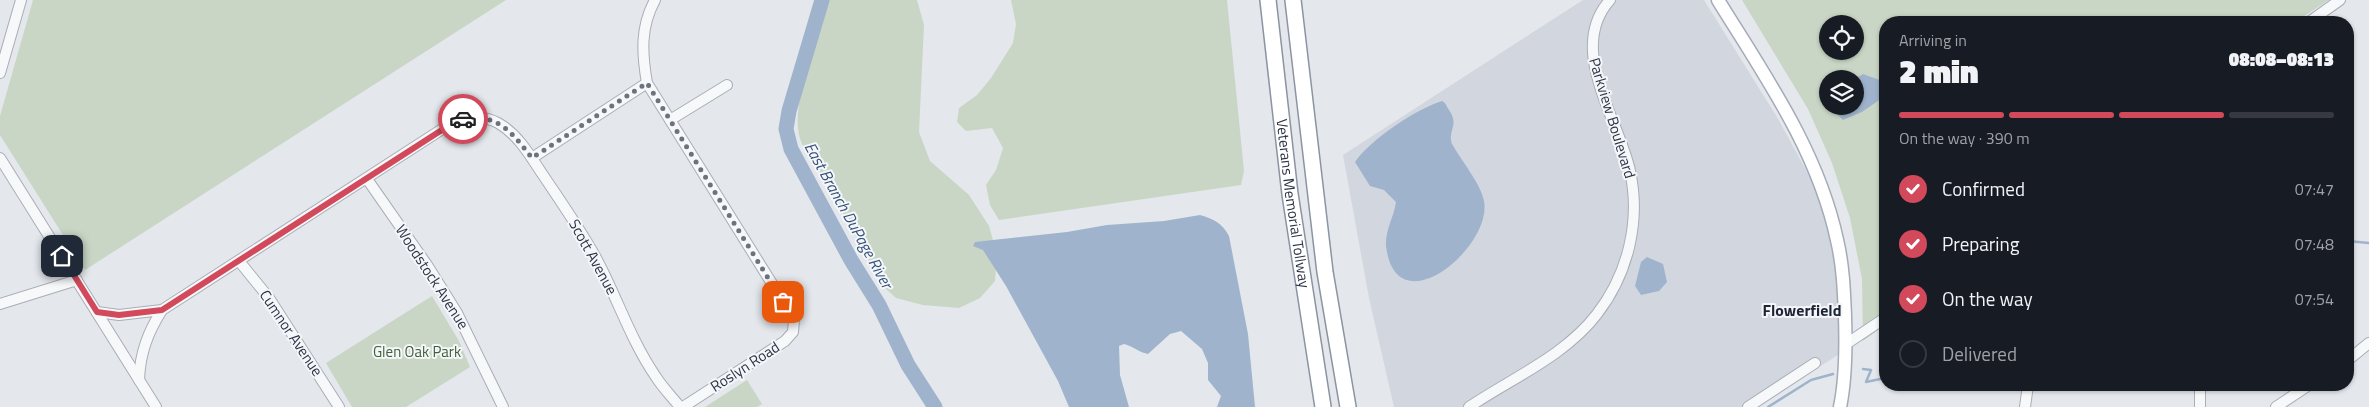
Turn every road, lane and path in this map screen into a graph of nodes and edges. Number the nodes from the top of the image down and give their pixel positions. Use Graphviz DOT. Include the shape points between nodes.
graph roads {
  1 [pos="20,0"];
  2 [pos="655,0"];
  3 [pos="1268,0"];
  4 [pos="1293,0"];
  5 [pos="1610,0"];
  6 [pos="1718,0"];
  7 [pos="2340,0"];
  8 [pos="2317,16"];
  9 [pos="0,73"];
  10 [pos="647,83"];
  11 [pos="726,85"];
  12 [pos="670,120"];
  13 [pos="0,158"];
  14 [pos="532,158"];
  15 [pos="367,179"];
  16 [pos="239,260"];
  17 [pos="77,280"];
  18 [pos="0,304"];
  19 [pos="162,310"];
  20 [pos="97,312"];
  21 [pos="1879,322"];
  22 [pos="2369,343"];
  23 [pos="1846,344"];
  24 [pos="2354,355"];
  25 [pos="1815,363"];
  26 [pos="139,380"];
  27 [pos="2027,391"];
  28 [pos="2200,391"];
  29 [pos="2300,391"];
  30 [pos="156,407"];
  31 [pos="339,407"];
  32 [pos="503,407"];
  33 [pos="682,407"];
  34 [pos="1323,407"];
  35 [pos="1348,407"];
  36 [pos="1469,407"];
  37 [pos="1748,407"];
  38 [pos="1840,407"];
  39 [pos="2026,407"];
  40 [pos="2200,407"];
  41 [pos="2276,407"];
  1 -- 9 [label="street"];
  2 -- 10 [label="street" via="642,45"];
  3 -- 34 [label="highway, Veterans Memorial Tollway" via="1290,194"];
  4 -- 35 [label="highway, Veterans Memorial Tollway" via="1326,272"];
  5 -- 36 [label="street, Parkview Boulevard" via="1600,15 1592,44 1596,72 1624,150 1632,183 1634,215 1631,243 1613,289 1597,314 1572,340"];
  6 -- 23 [label="main road" via="1796,129 1827,202 1843,281"];
  7 -- 8 [label="street"];
  10 -- 12 [label="street"];
  10 -- 14 [label="street"];
  11 -- 12 [label="street"];
  12 -- 33 [label="street, Roslyn Road" via="794,319 793,332 785,341"];
  13 -- 17 [label="street"];
  14 -- 15 [label="street, Scott Avenue" via="507,129 489,119 470,118 454,122"];
  14 -- 33 [label="street, Scott Avenue" via="596,258 656,377"];
  15 -- 16 [label="street"];
  15 -- 32 [label="street, Woodstock Avenue" via="457,313"];
  16 -- 19 [label="street"];
  16 -- 31 [label="street, Cumnor Avenue" via="269,298"];
  17 -- 18 [label="street"];
  17 -- 20 [label="street"];
  19 -- 20 [label="street" via="119,315"];
  19 -- 26 [label="street" via="146,340 139,365"];
  20 -- 26 [label="street"];
  21 -- 23 [label="street"];
  22 -- 24 [label="street"];
  23 -- 38 [label="main road"];
  25 -- 37 [label="street"];
  26 -- 30 [label="street"];
  27 -- 39 [label="street"];
  28 -- 40 [label="street"];
  29 -- 41 [label="street"];
}
